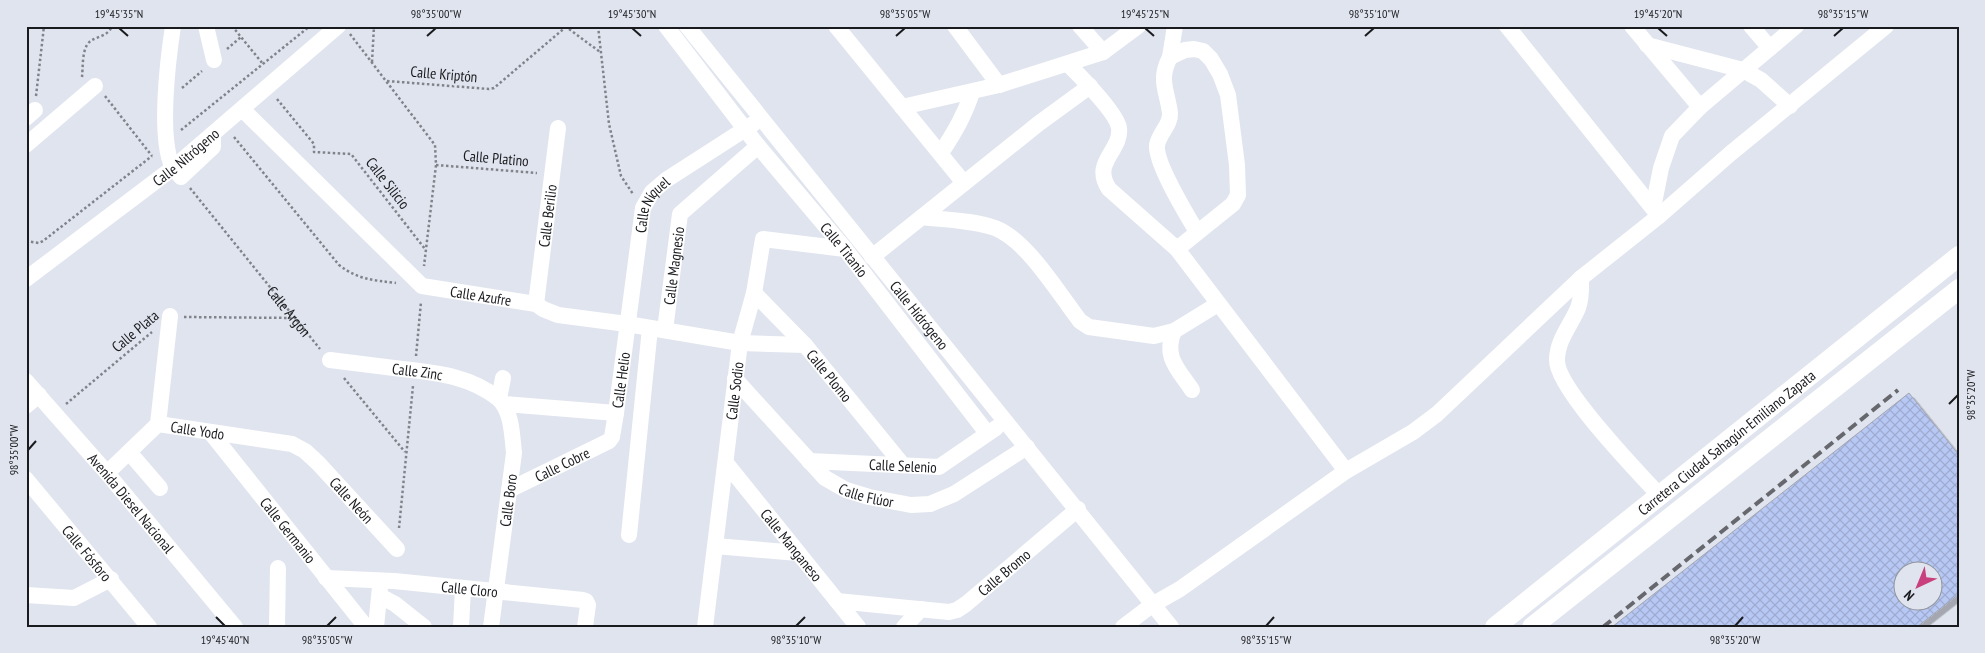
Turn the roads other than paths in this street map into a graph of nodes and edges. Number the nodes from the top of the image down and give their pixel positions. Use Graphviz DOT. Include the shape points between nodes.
graph roads {
  1 [pos="173,26"];
  2 [pos="206,26"];
  3 [pos="666,26"];
  4 [pos="687,26"];
  5 [pos="836,26"];
  6 [pos="954,26"];
  7 [pos="1080,26"];
  8 [pos="1138,26"];
  9 [pos="1175,26"];
  10 [pos="1507,26"];
  11 [pos="1632,26"];
  12 [pos="1751,26"];
  13 [pos="1796,26"];
  14 [pos="1886,26"];
  15 [pos="343,30"];
  16 [pos="1647,44"];
  17 [pos="1770,48"];
  18 [pos="1103,52"];
  19 [pos="1170,57"];
  20 [pos="214,60"];
  21 [pos="1068,64"];
  22 [pos="1743,70"];
  23 [pos="999,85"];
  24 [pos="1090,86"];
  25 [pos="97,88"];
  26 [pos="972,92"];
  27 [pos="1790,106"];
  28 [pos="902,107"];
  29 [pos="1700,107"];
  30 [pos="242,110"];
  31 [pos="761,119"];
  32 [pos="740,122"];
  33 [pos="558,128"];
  34 [pos="26,145"];
  35 [pos="758,146"];
  36 [pos="941,153"];
  37 [pos="177,172"];
  38 [pos="964,183"];
  39 [pos="1656,212"];
  40 [pos="922,217"];
  41 [pos="1197,232"];
  42 [pos="845,249"];
  43 [pos="1177,250"];
  44 [pos="1959,256"];
  45 [pos="872,257"];
  46 [pos="1581,278"];
  47 [pos="26,279"];
  48 [pos="1959,289"];
  49 [pos="754,293"];
  50 [pos="536,304"];
  51 [pos="1218,304"];
  52 [pos="170,316"];
  53 [pos="627,324"];
  54 [pos="658,329"];
  55 [pos="1174,331"];
  56 [pos="740,343"];
  57 [pos="805,345"];
  58 [pos="330,360"];
  59 [pos="503,378"];
  60 [pos="735,379"];
  61 [pos="26,381"];
  62 [pos="1192,390"];
  63 [pos="38,395"];
  64 [pos="502,401"];
  65 [pos="26,406"];
  66 [pos="616,413"];
  67 [pos="1006,422"];
  68 [pos="158,424"];
  69 [pos="211,433"];
  70 [pos="987,433"];
  71 [pos="612,437"];
  72 [pos="1026,447"];
  73 [pos="305,451"];
  74 [pos="129,452"];
  75 [pos="809,461"];
  76 [pos="726,463"];
  77 [pos="902,464"];
  78 [pos="1346,471"];
  79 [pos="108,473"];
  80 [pos="26,479"];
  81 [pos="160,488"];
  82 [pos="510,490"];
  83 [pos="1660,496"];
  84 [pos="1078,509"];
  85 [pos="629,535"];
  86 [pos="715,546"];
  87 [pos="397,549"];
  88 [pos="798,553"];
  89 [pos="278,568"];
  90 [pos="326,578"];
  91 [pos="111,579"];
  92 [pos="380,588"];
  93 [pos="463,588"];
  94 [pos="495,592"];
  95 [pos="26,595"];
  96 [pos="837,601"];
  97 [pos="1152,604"];
  98 [pos="921,610"];
  99 [pos="147,626"];
  100 [pos="235,627"];
  101 [pos="277,627"];
  102 [pos="366,627"];
  103 [pos="376,627"];
  104 [pos="424,627"];
  105 [pos="461,627"];
  106 [pos="491,627"];
  107 [pos="585,627"];
  108 [pos="705,627"];
  109 [pos="858,627"];
  110 [pos="904,627"];
  111 [pos="1123,627"];
  112 [pos="1171,627"];
  113 [pos="1495,627"];
  114 [pos="1532,627"];
  1 -- 37 [label="street" via="165,108 166,141"];
  2 -- 20 [label="street"];
  3 -- 32 [label="street"];
  4 -- 31 [label="street, Calle Hidrógeno"];
  5 -- 28 [label="street"];
  6 -- 23 [label="street"];
  7 -- 18 [label="street"];
  8 -- 18 [label="street"];
  9 -- 19 [label="street"];
  10 -- 39 [label="street"];
  11 -- 16 [label="street"];
  12 -- 17 [label="street"];
  13 -- 17 [label="street"];
  14 -- 27 [label="street"];
  15 -- 30 [label="street, Calle Nitrógeno"];
  16 -- 22 [label="street"];
  16 -- 29 [label="street"];
  17 -- 22 [label="street"];
  18 -- 21 [label="street"];
  19 -- 41 [label="street" via="1162,80 1170,114 1157,143 1158,152 1173,189"];
  19 -- 41 [label="street" via="1185,50 1203,51 1212,59 1228,95 1238,195 1233,204"];
  21 -- 23 [label="street"];
  21 -- 24 [label="street"];
  22 -- 27 [label="street"];
  22 -- 29 [label="street"];
  23 -- 26 [label="street"];
  24 -- 38 [label="street"];
  24 -- 43 [label="street" via="1117,121 1119,129 1102,171 1103,180"];
  25 -- 34 [label="street"];
  26 -- 28 [label="street"];
  26 -- 36 [label="street" via="958,129"];
  27 -- 39 [label="street"];
  28 -- 36 [label="street"];
  29 -- 39 [label="street" via="1672,136 1661,168"];
  30 -- 37 [label="street, Calle Nitrógeno" via="218,129"];
  30 -- 50 [label="street, Calle Azufre" via="422,286"];
  31 -- 32 [label="street, Calle Níquel"];
  31 -- 45 [label="street, Calle Hidrógeno"];
  32 -- 35 [label="street, Calle Titanio"];
  32 -- 53 [label="street, Calle Níquel" via="652,192 643,208"];
  33 -- 50 [label="street, Calle Berilio"];
  35 -- 42 [label="street, Calle Titanio"];
  35 -- 54 [label="street, Calle Magnesio" via="680,214"];
  36 -- 38 [label="street"];
  37 -- 47 [label="street, Calle Nitrógeno"];
  38 -- 40 [label="street"];
  39 -- 46 [label="street"];
  40 -- 45 [label="street"];
  40 -- 55 [label="street" via="995,228 1014,239 1036,262 1080,321 1089,327 1154,336"];
  41 -- 43 [label="street"];
  42 -- 49 [label="street, Calle Sodio" via="763,238"];
  42 -- 70 [label="street, Calle Titanio"];
  43 -- 51 [label="street"];
  44 -- 83 [label="main road, Carretera Ciudad Sahagún-Emiliano Zapata"];
  45 -- 67 [label="street, Calle Hidrógeno"];
  46 -- 78 [label="street" via="1437,414 1413,432"];
  46 -- 83 [label="street" via="1578,309 1565,329 1559,348 1558,369 1601,432"];
  48 -- 114 [label="main road, Carretera Ciudad Sahagún-Emiliano Zapata"];
  49 -- 56 [label="street, Calle Sodio"];
  49 -- 57 [label="street, Calle Plomo"];
  50 -- 53 [label="street, Calle Azufre" via="558,315"];
  51 -- 55 [label="street"];
  51 -- 78 [label="street"];
  52 -- 68 [label="street"];
  53 -- 54 [label="street, Calle Azufre"];
  53 -- 66 [label="street, Calle Helio"];
  54 -- 56 [label="street, Calle Azufre"];
  54 -- 85 [label="street, Calle Magnesio"];
  55 -- 62 [label="street" via="1170,355"];
  56 -- 57 [label="street, Calle Azufre"];
  56 -- 60 [label="street, Calle Sodio"];
  57 -- 77 [label="street, Calle Plomo"];
  58 -- 64 [label="street, Calle Zinc" via="446,374 471,382"];
  59 -- 64 [label="street, Calle Boro"];
  60 -- 75 [label="street, Calle Flúor"];
  60 -- 76 [label="street, Calle Sodio"];
  61 -- 63 [label="street, Avenida Diesel Nacional"];
  63 -- 65 [label="street"];
  63 -- 79 [label="street, Avenida Diesel Nacional"];
  64 -- 66 [label="street, Calle Zinc"];
  64 -- 82 [label="street, Calle Boro" via="512,427 514,453"];
  66 -- 71 [label="street, Calle Helio"];
  67 -- 70 [label="street, Calle Selenio"];
  67 -- 72 [label="street, Calle Hidrógeno"];
  68 -- 69 [label="street, Calle Yodo"];
  68 -- 74 [label="street, Calle Yodo"];
  69 -- 73 [label="street, Calle Yodo" via="273,440"];
  69 -- 90 [label="street, Calle Germanio"];
  70 -- 77 [label="street, Calle Selenio" via="939,467"];
  71 -- 82 [label="street, Calle Cobre"];
  72 -- 75 [label="street, Calle Flúor" via="954,494 930,504 912,505 846,490 826,478"];
  72 -- 84 [label="street, Calle Hidrógeno"];
  73 -- 87 [label="street, Calle Neón"];
  74 -- 79 [label="street, Calle Yodo"];
  74 -- 81 [label="street"];
  75 -- 77 [label="street, Calle Selenio"];
  76 -- 86 [label="street, Calle Sodio"];
  76 -- 88 [label="street, Calle Manganeso"];
  78 -- 97 [label="street" via="1180,589"];
  79 -- 100 [label="street, Avenida Diesel Nacional"];
  80 -- 91 [label="street, Calle Fósforo"];
  82 -- 94 [label="street, Calle Boro"];
  83 -- 113 [label="main road, Carretera Ciudad Sahagún-Emiliano Zapata"];
  84 -- 97 [label="street, Calle Hidrógeno"];
  84 -- 98 [label="street, Calle Bromo" via="957,610"];
  86 -- 88 [label="street"];
  86 -- 108 [label="street, Calle Sodio"];
  88 -- 96 [label="street, Calle Manganeso"];
  89 -- 101 [label="street"];
  90 -- 92 [label="street, Calle Cloro"];
  90 -- 102 [label="street, Calle Germanio"];
  91 -- 95 [label="street" via="74,598"];
  91 -- 99 [label="street, Calle Fósforo"];
  92 -- 93 [label="street, Calle Cloro"];
  92 -- 103 [label="street"];
  92 -- 104 [label="street"];
  93 -- 94 [label="street, Calle Cloro"];
  93 -- 105 [label="street"];
  94 -- 106 [label="street, Calle Boro"];
  94 -- 107 [label="street, Calle Cloro" via="586,601"];
  96 -- 98 [label="street, Calle Bromo"];
  96 -- 109 [label="street, Calle Manganeso"];
  97 -- 111 [label="street"];
  97 -- 112 [label="street, Calle Hidrógeno"];
  98 -- 110 [label="street"];
}
